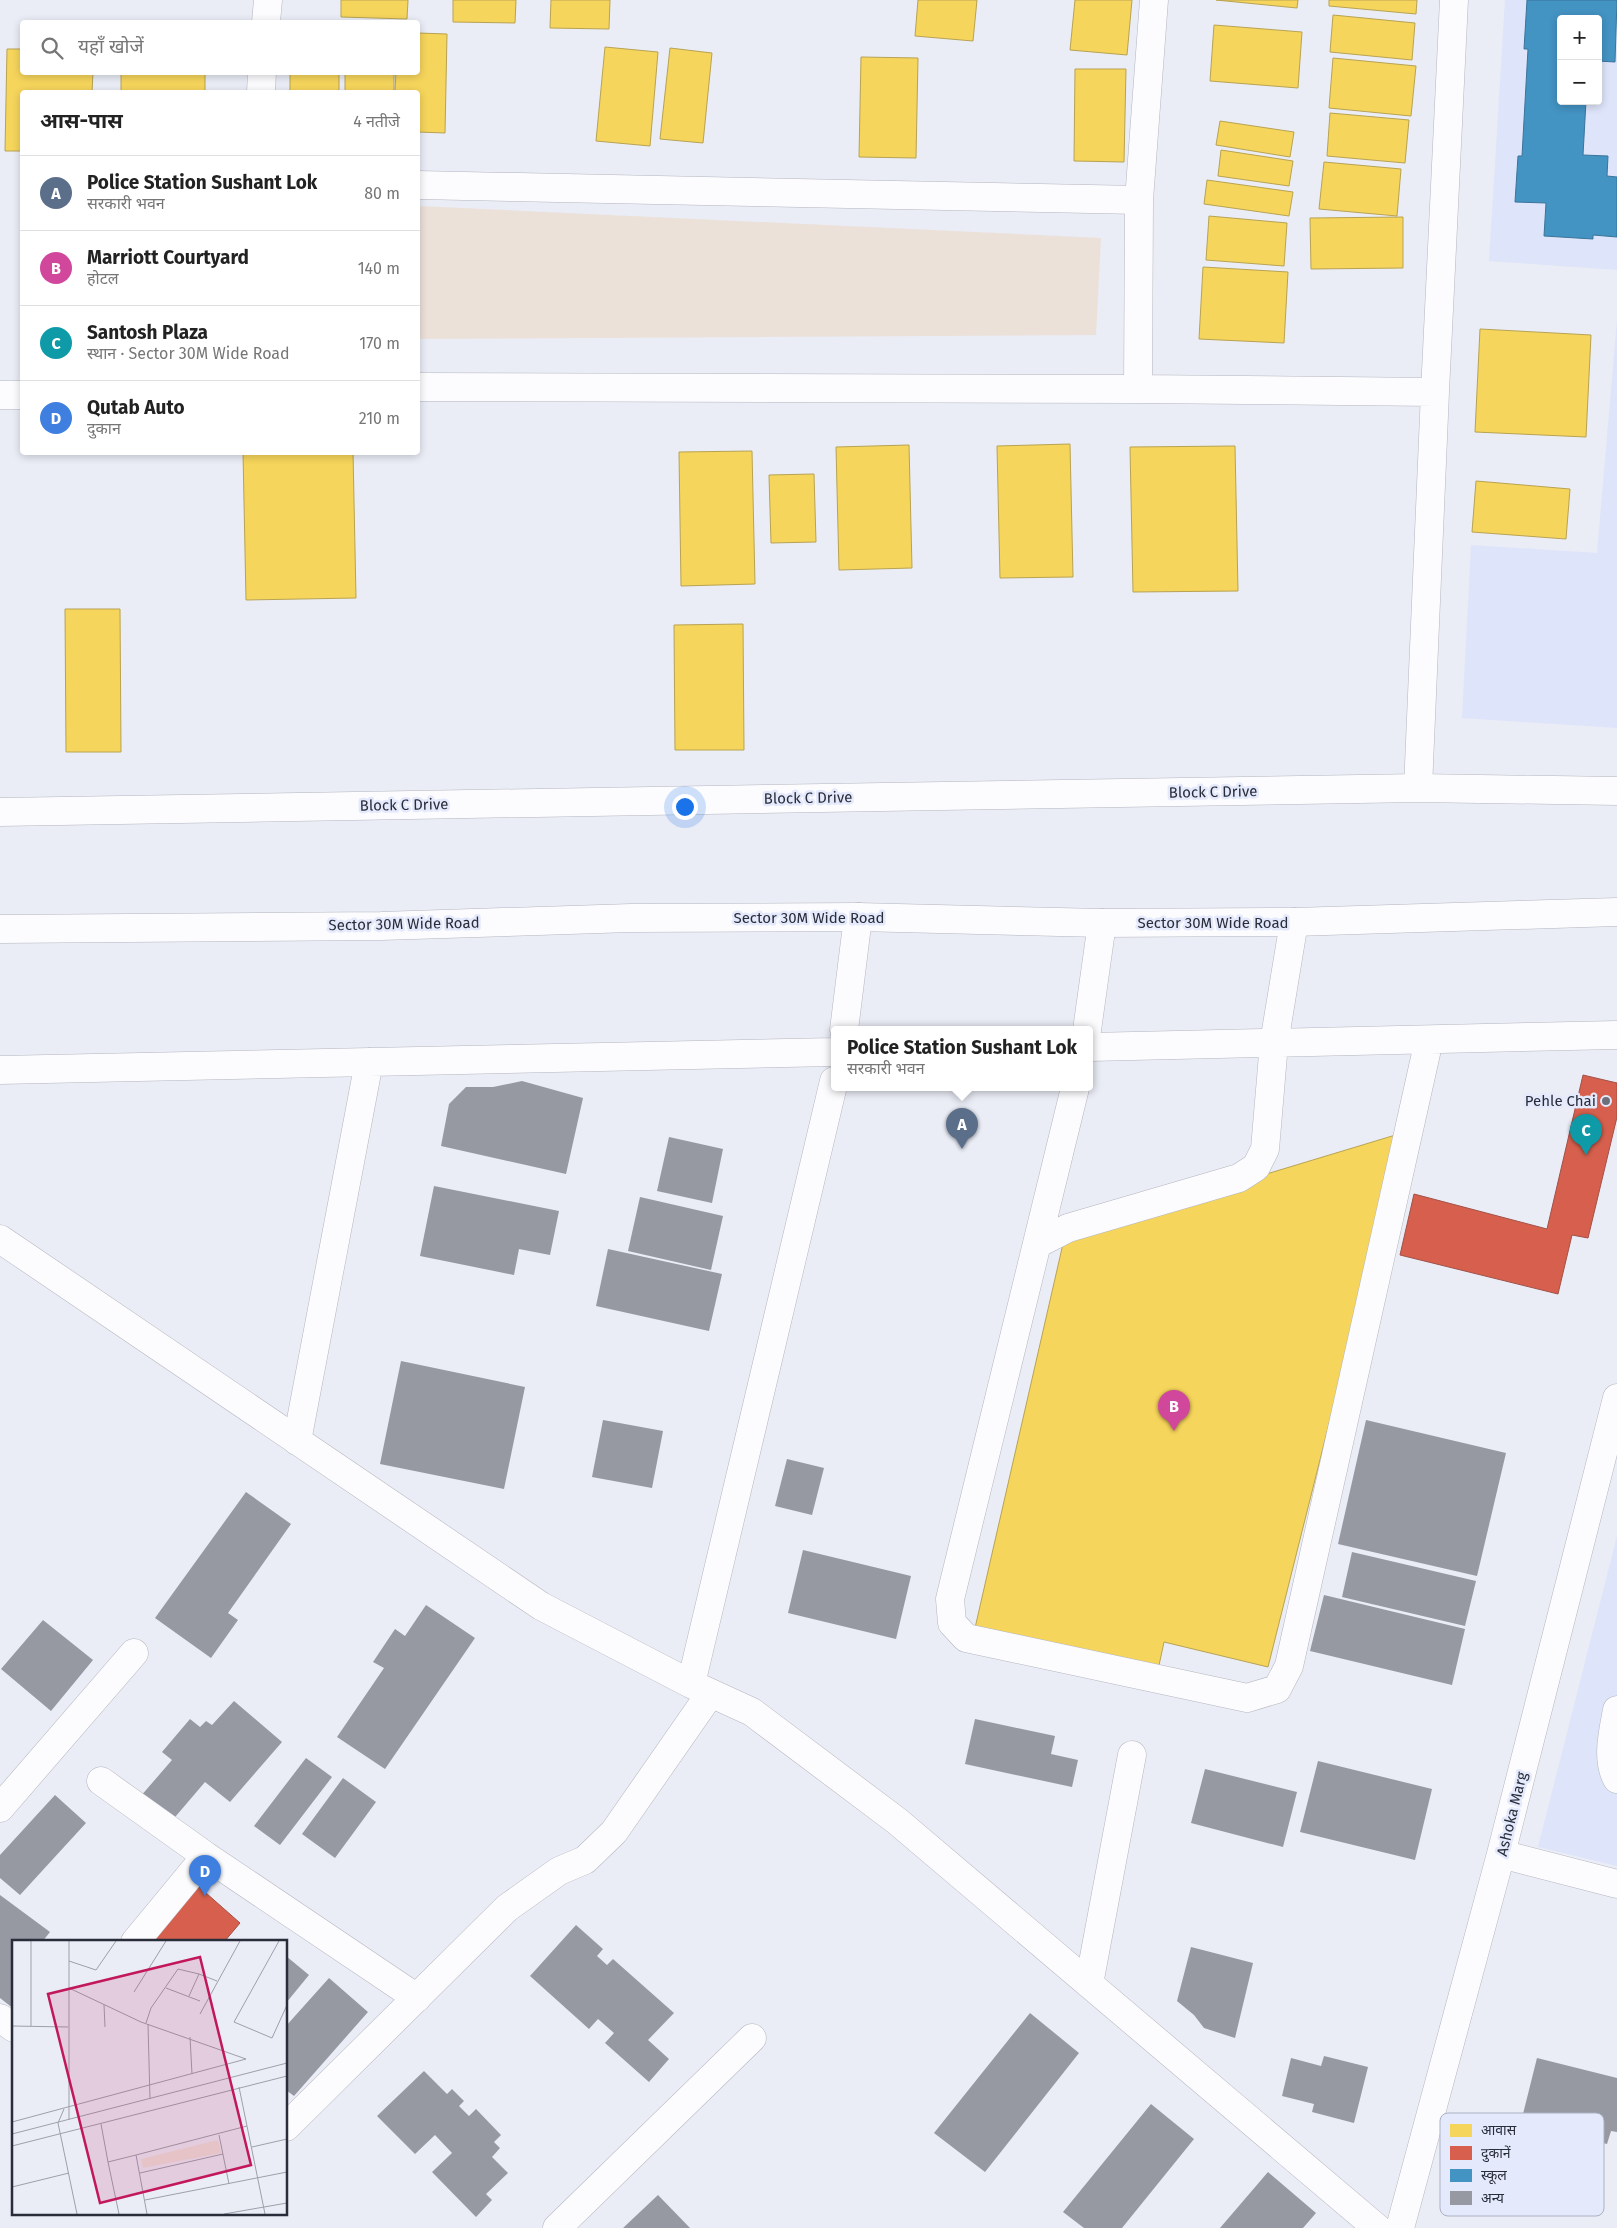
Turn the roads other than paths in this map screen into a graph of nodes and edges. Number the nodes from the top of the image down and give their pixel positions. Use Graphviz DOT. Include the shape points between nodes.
graph roads {
  1 [pos="268,0"];
  2 [pos="1154,0"];
  3 [pos="1454,0"];
  4 [pos="266,20"];
  5 [pos="262,75"];
  6 [pos="261,90"];
  7 [pos="420,185"];
  8 [pos="1139,200"];
  9 [pos="420,387"];
  10 [pos="1138,389"];
  11 [pos="1435,392"];
  12 [pos="0,395"];
  13 [pos="20,395"];
  14 [pos="1418,788"];
  15 [pos="1617,791"];
  16 [pos="0,812"];
  17 [pos="1617,912"];
  18 [pos="858,917"];
  19 [pos="1294,922"];
  20 [pos="1102,923"];
  21 [pos="0,929"];
  22 [pos="844,1026"];
  23 [pos="1088,1026"];
  24 [pos="1617,1035"];
  25 [pos="1429,1040"];
  26 [pos="1274,1043"];
  27 [pos="1093,1047"];
  28 [pos="831,1052"];
  29 [pos="369,1062"];
  30 [pos="0,1070"];
  31 [pos="832,1091"];
  32 [pos="1074,1091"];
  33 [pos="0,1238"];
  34 [pos="1037,1244"];
  35 [pos="1617,1398"];
  36 [pos="297,1441"];
  37 [pos="134,1653"];
  38 [pos="701,1689"];
  39 [pos="1617,1710"];
  40 [pos="1132,1754"];
  41 [pos="1617,1779"];
  42 [pos="101,1781"];
  43 [pos="0,1808"];
  44 [pos="1501,1854"];
  45 [pos="206,1856"];
  46 [pos="1617,1884"];
  47 [pos="138,1940"];
  48 [pos="1088,1984"];
  49 [pos="417,1998"];
  50 [pos="0,2018"];
  51 [pos="12,2027"];
  52 [pos="752,2038"];
  53 [pos="288,2125"];
  54 [pos="557,2228"];
  55 [pos="1377,2228"];
  56 [pos="1400,2228"];
  1 -- 4 [label="street"];
  2 -- 8 [label="street"];
  3 -- 11 [label="street"];
  5 -- 6 [label="street"];
  7 -- 8 [label="street"];
  8 -- 10 [label="street"];
  9 -- 10 [label="street"];
  10 -- 11 [label="street"];
  11 -- 14 [label="street"];
  12 -- 13 [label="street"];
  14 -- 15 [label="street, Block C Drive"];
  14 -- 16 [label="street, Block C Drive"];
  17 -- 19 [label="street, Sector 30M Wide Road"];
  18 -- 20 [label="street, Sector 30M Wide Road"];
  18 -- 21 [label="street, Sector 30M Wide Road"];
  18 -- 22 [label="street"];
  19 -- 20 [label="street, Sector 30M Wide Road"];
  19 -- 26 [label="street"];
  20 -- 23 [label="street"];
  24 -- 25 [label="street"];
  25 -- 26 [label="street"];
  25 -- 34 [label="street" via="1290,1666 1277,1689 1247,1698 966,1638 952,1623 950,1599"];
  26 -- 27 [label="street"];
  26 -- 34 [label="street" via="1265,1149 1256,1167 1239,1178 1068,1228"];
  28 -- 29 [label="street"];
  29 -- 30 [label="street"];
  29 -- 36 [label="street"];
  31 -- 38 [label="street"];
  32 -- 34 [label="street"];
  33 -- 36 [label="street"];
  35 -- 44 [label="street, Ashoka Marg"];
  36 -- 38 [label="street" via="541,1606"];
  37 -- 43 [label="street"];
  38 -- 48 [label="street" via="752,1712 897,1821"];
  38 -- 49 [label="street" via="614,1832 585,1860 559,1871 507,1908"];
  39 -- 41 [label="street" via="1612,1737 1613,1771"];
  40 -- 48 [label="street"];
  42 -- 45 [label="street"];
  44 -- 46 [label="street"];
  44 -- 56 [label="street, Ashoka Marg"];
  45 -- 47 [label="street"];
  45 -- 49 [label="street"];
  48 -- 55 [label="street"];
  49 -- 53 [label="street"];
  50 -- 51 [label="street"];
  52 -- 54 [label="street"];
}
